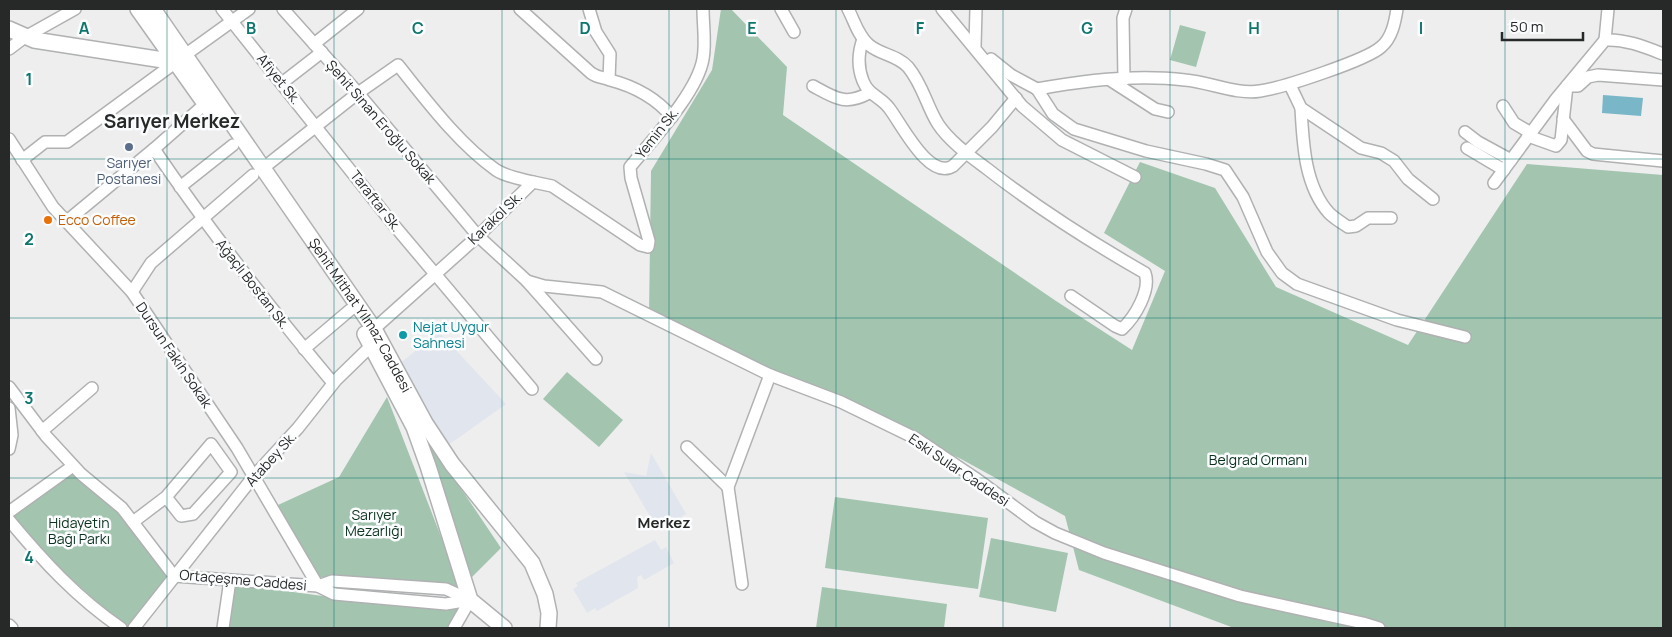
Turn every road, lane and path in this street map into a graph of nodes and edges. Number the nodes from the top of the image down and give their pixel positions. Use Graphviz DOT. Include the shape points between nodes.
graph roads {
  1 [pos="74,9"];
  2 [pos="138,9"];
  3 [pos="153,9"];
  4 [pos="222,9"];
  5 [pos="249,9"];
  6 [pos="283,9"];
  7 [pos="358,9"];
  8 [pos="520,9"];
  9 [pos="589,9"];
  10 [pos="702,9"];
  11 [pos="781,9"];
  12 [pos="942,9"];
  13 [pos="976,9"];
  14 [pos="1126,9"];
  15 [pos="1397,9"];
  16 [pos="1608,9"];
  17 [pos="850,11"];
  18 [pos="232,21"];
  19 [pos="9,29"];
  20 [pos="794,32"];
  21 [pos="25,36"];
  22 [pos="863,39"];
  23 [pos="1605,40"];
  24 [pos="973,44"];
  25 [pos="1638,44"];
  26 [pos="1663,45"];
  27 [pos="9,48"];
  28 [pos="318,48"];
  29 [pos="1663,54"];
  30 [pos="180,58"];
  31 [pos="609,79"];
  32 [pos="1110,80"];
  33 [pos="1124,80"];
  34 [pos="1663,80"];
  35 [pos="282,83"];
  36 [pos="1290,85"];
  37 [pos="813,86"];
  38 [pos="1567,86"];
  39 [pos="1038,89"];
  40 [pos="358,93"];
  41 [pos="869,93"];
  42 [pos="1016,98"];
  43 [pos="205,104"];
  44 [pos="1503,106"];
  45 [pos="1301,108"];
  46 [pos="1168,112"];
  47 [pos="672,117"];
  48 [pos="1563,119"];
  49 [pos="317,126"];
  50 [pos="1466,132"];
  51 [pos="1529,135"];
  52 [pos="9,139"];
  53 [pos="233,145"];
  54 [pos="1467,148"];
  55 [pos="154,150"];
  56 [pos="966,152"];
  57 [pos="22,160"];
  58 [pos="1511,160"];
  59 [pos="1663,161"];
  60 [pos="1504,170"];
  61 [pos="258,172"];
  62 [pos="1135,177"];
  63 [pos="533,182"];
  64 [pos="1494,183"];
  65 [pos="180,186"];
  66 [pos="1433,199"];
  67 [pos="202,218"];
  68 [pos="1391,218"];
  69 [pos="67,221"];
  70 [pos="478,236"];
  71 [pos="436,274"];
  72 [pos="527,281"];
  73 [pos="132,292"];
  74 [pos="1071,296"];
  75 [pos="350,310"];
  76 [pos="374,328"];
  77 [pos="1465,337"];
  78 [pos="372,345"];
  79 [pos="304,349"];
  80 [pos="596,359"];
  81 [pos="770,375"];
  82 [pos="333,383"];
  83 [pos="92,388"];
  84 [pos="532,389"];
  85 [pos="9,391"];
  86 [pos="9,408"];
  87 [pos="42,431"];
  88 [pos="687,447"];
  89 [pos="9,449"];
  90 [pos="452,464"];
  91 [pos="73,466"];
  92 [pos="428,466"];
  93 [pos="254,476"];
  94 [pos="728,487"];
  95 [pos="166,497"];
  96 [pos="9,512"];
  97 [pos="9,520"];
  98 [pos="133,522"];
  99 [pos="174,576"];
  100 [pos="230,580"];
  101 [pos="742,584"];
  102 [pos="318,586"];
  103 [pos="470,600"];
  104 [pos="9,625"];
  105 [pos="12,628"];
  106 [pos="121,628"];
  107 [pos="134,628"];
  108 [pos="223,628"];
  109 [pos="454,628"];
  110 [pos="504,628"];
  111 [pos="548,628"];
  112 [pos="1378,628"];
  1 -- 21 [label="street"];
  2 -- 30 [label="main road, Şehit Mithat Yılmaz Caddesi"];
  3 -- 30 [label="main road, Şehit Mithat Yılmaz Caddesi"];
  4 -- 18 [label="street, Afiyet Sk."];
  5 -- 18 [label="street"];
  6 -- 28 [label="street, Şehit Sinan Eroğlu Sokak"];
  7 -- 28 [label="street"];
  8 -- 31 [label="street" via="592,73 600,79"];
  9 -- 31 [label="street" via="596,32 610,54"];
  10 -- 47 [label="street, Yemin Sk." via="703,59 693,84"];
  11 -- 20 [label="street"];
  12 -- 24 [label="street"];
  13 -- 24 [label="street"];
  14 -- 33 [label="street" via="1123,18"];
  15 -- 36 [label="street" via="1390,35 1381,48"];
  16 -- 23 [label="street"];
  17 -- 22 [label="street"];
  18 -- 30 [label="street"];
  18 -- 35 [label="street, Afiyet Sk."];
  19 -- 21 [label="main road"];
  21 -- 27 [label="street"];
  21 -- 30 [label="main road"];
  22 -- 41 [label="street" via="858,56 862,79"];
  22 -- 56 [label="street" via="870,46 899,59 909,69 927,98 938,125"];
  23 -- 25 [label="street"];
  23 -- 38 [label="street"];
  24 -- 39 [label="street" via="1011,75"];
  24 -- 42 [label="street"];
  25 -- 26 [label="street"];
  25 -- 29 [label="street"];
  28 -- 35 [label="street"];
  28 -- 40 [label="street, Şehit Sinan Eroğlu Sokak"];
  30 -- 43 [label="main road, Şehit Mithat Yılmaz Caddesi"];
  30 -- 57 [label="street" via="67,142 45,142"];
  30 -- 61 [label="main road, Şehit Mithat Yılmaz Caddesi"];
  31 -- 47 [label="street" via="649,96"];
  32 -- 33 [label="street"];
  32 -- 39 [label="street"];
  32 -- 46 [label="street" via="1155,109"];
  33 -- 36 [label="street" via="1185,80 1258,92"];
  34 -- 38 [label="street" via="1598,74 1588,77 1578,86"];
  35 -- 49 [label="street, Afiyet Sk."];
  36 -- 45 [label="street"];
  37 -- 41 [label="street" via="840,100 858,99"];
  38 -- 48 [label="street"];
  38 -- 51 [label="street"];
  39 -- 77 [label="street" via="1053,114 1074,129 1225,170 1243,197 1267,252 1282,273 1297,284 1397,320"];
  40 -- 49 [label="street"];
  40 -- 63 [label="street, Karakol Sk." via="398,65 466,142 497,171"];
  40 -- 70 [label="street, Şehit Sinan Eroğlu Sokak"];
  41 -- 56 [label="street" via="889,106 923,156 940,169 947,170"];
  42 -- 56 [label="street"];
  42 -- 62 [label="street" via="1062,140"];
  43 -- 53 [label="main road, Şehit Mithat Yılmaz Caddesi"];
  43 -- 55 [label="street"];
  44 -- 51 [label="street" via="1514,123"];
  45 -- 66 [label="street" via="1362,148 1382,153 1394,161"];
  45 -- 68 [label="street" via="1307,167 1312,184 1329,213 1348,227 1368,218"];
  47 -- 63 [label="street, Yemin Sk." via="630,167 648,246 640,245 552,186"];
  48 -- 51 [label="street" via="1561,140 1556,146"];
  48 -- 59 [label="street" via="1587,151 1594,154"];
  49 -- 61 [label="street"];
  49 -- 71 [label="street, Taraftar Sk."];
  50 -- 58 [label="street"];
  51 -- 58 [label="street"];
  52 -- 57 [label="street, Dursun Fakıh Sokak"];
  53 -- 61 [label="main road, Şehit Mithat Yılmaz Caddesi"];
  53 -- 65 [label="street"];
  54 -- 60 [label="street"];
  55 -- 65 [label="street, Ağaçlı Bostan Sk."];
  55 -- 69 [label="street"];
  56 -- 74 [label="street" via="1095,245 1145,273 1147,280 1145,293 1122,329"];
  57 -- 69 [label="street, Dursun Fakıh Sokak" via="53,207"];
  58 -- 60 [label="street"];
  60 -- 64 [label="street"];
  61 -- 67 [label="street"];
  61 -- 75 [label="main road, Şehit Mithat Yılmaz Caddesi"];
  61 -- 76 [label="main road, Şehit Mithat Yılmaz Caddesi"];
  63 -- 70 [label="street, Karakol Sk."];
  65 -- 67 [label="street, Ağaçlı Bostan Sk."];
  67 -- 73 [label="street" via="151,263"];
  67 -- 79 [label="street, Ağaçlı Bostan Sk."];
  69 -- 73 [label="street, Dursun Fakıh Sokak"];
  70 -- 71 [label="street, Karakol Sk."];
  70 -- 72 [label="street, Eski Sular Caddesi"];
  71 -- 76 [label="street, Karakol Sk."];
  71 -- 84 [label="street, Taraftar Sk."];
  72 -- 80 [label="street"];
  72 -- 81 [label="street, Eski Sular Caddesi" via="602,292"];
  73 -- 93 [label="street, Dursun Fakıh Sokak"];
  75 -- 78 [label="main road, Şehit Mithat Yılmaz Caddesi"];
  75 -- 79 [label="street"];
  76 -- 90 [label="main road, Şehit Mithat Yılmaz Caddesi" via="425,423"];
  78 -- 82 [label="street, Atabey Sk."];
  78 -- 92 [label="main road, Şehit Mithat Yılmaz Caddesi" via="414,427"];
  79 -- 82 [label="street, Ağaçlı Bostan Sk."];
  81 -- 94 [label="street"];
  81 -- 112 [label="street, Eski Sular Caddesi" via="841,402 917,439 1055,534 1240,596"];
  82 -- 93 [label="street, Atabey Sk."];
  83 -- 87 [label="street"];
  85 -- 87 [label="street, Ortaçeşme Caddesi"];
  86 -- 89 [label="street" via="12,435"];
  87 -- 91 [label="street, Ortaçeşme Caddesi"];
  88 -- 94 [label="street"];
  90 -- 92 [label="main road" via="436,460"];
  90 -- 111 [label="main road, Şehit Mithat Yılmaz Caddesi" via="532,563 545,594"];
  91 -- 96 [label="street"];
  91 -- 98 [label="street, Ortaçeşme Caddesi" via="122,508"];
  92 -- 103 [label="main road, Şehit Mithat Yılmaz Caddesi"];
  93 -- 99 [label="street, Atabey Sk."];
  93 -- 102 [label="street, Dursun Fakıh Sokak"];
  94 -- 101 [label="street"];
  95 -- 95 [label="street" via="181,516 193,514 231,472 211,444"];
  95 -- 98 [label="street"];
  97 -- 106 [label="street" via="46,565"];
  98 -- 99 [label="street, Ortaçeşme Caddesi"];
  99 -- 100 [label="street, Ortaçeşme Caddesi"];
  99 -- 107 [label="street, Atabey Sk."];
  100 -- 102 [label="street, Ortaçeşme Caddesi"];
  100 -- 108 [label="street"];
  102 -- 103 [label="street, Ortaçeşme Caddesi" via="334,594 446,604"];
  103 -- 109 [label="street"];
  103 -- 110 [label="main road"];
  104 -- 105 [label="street"];
}
